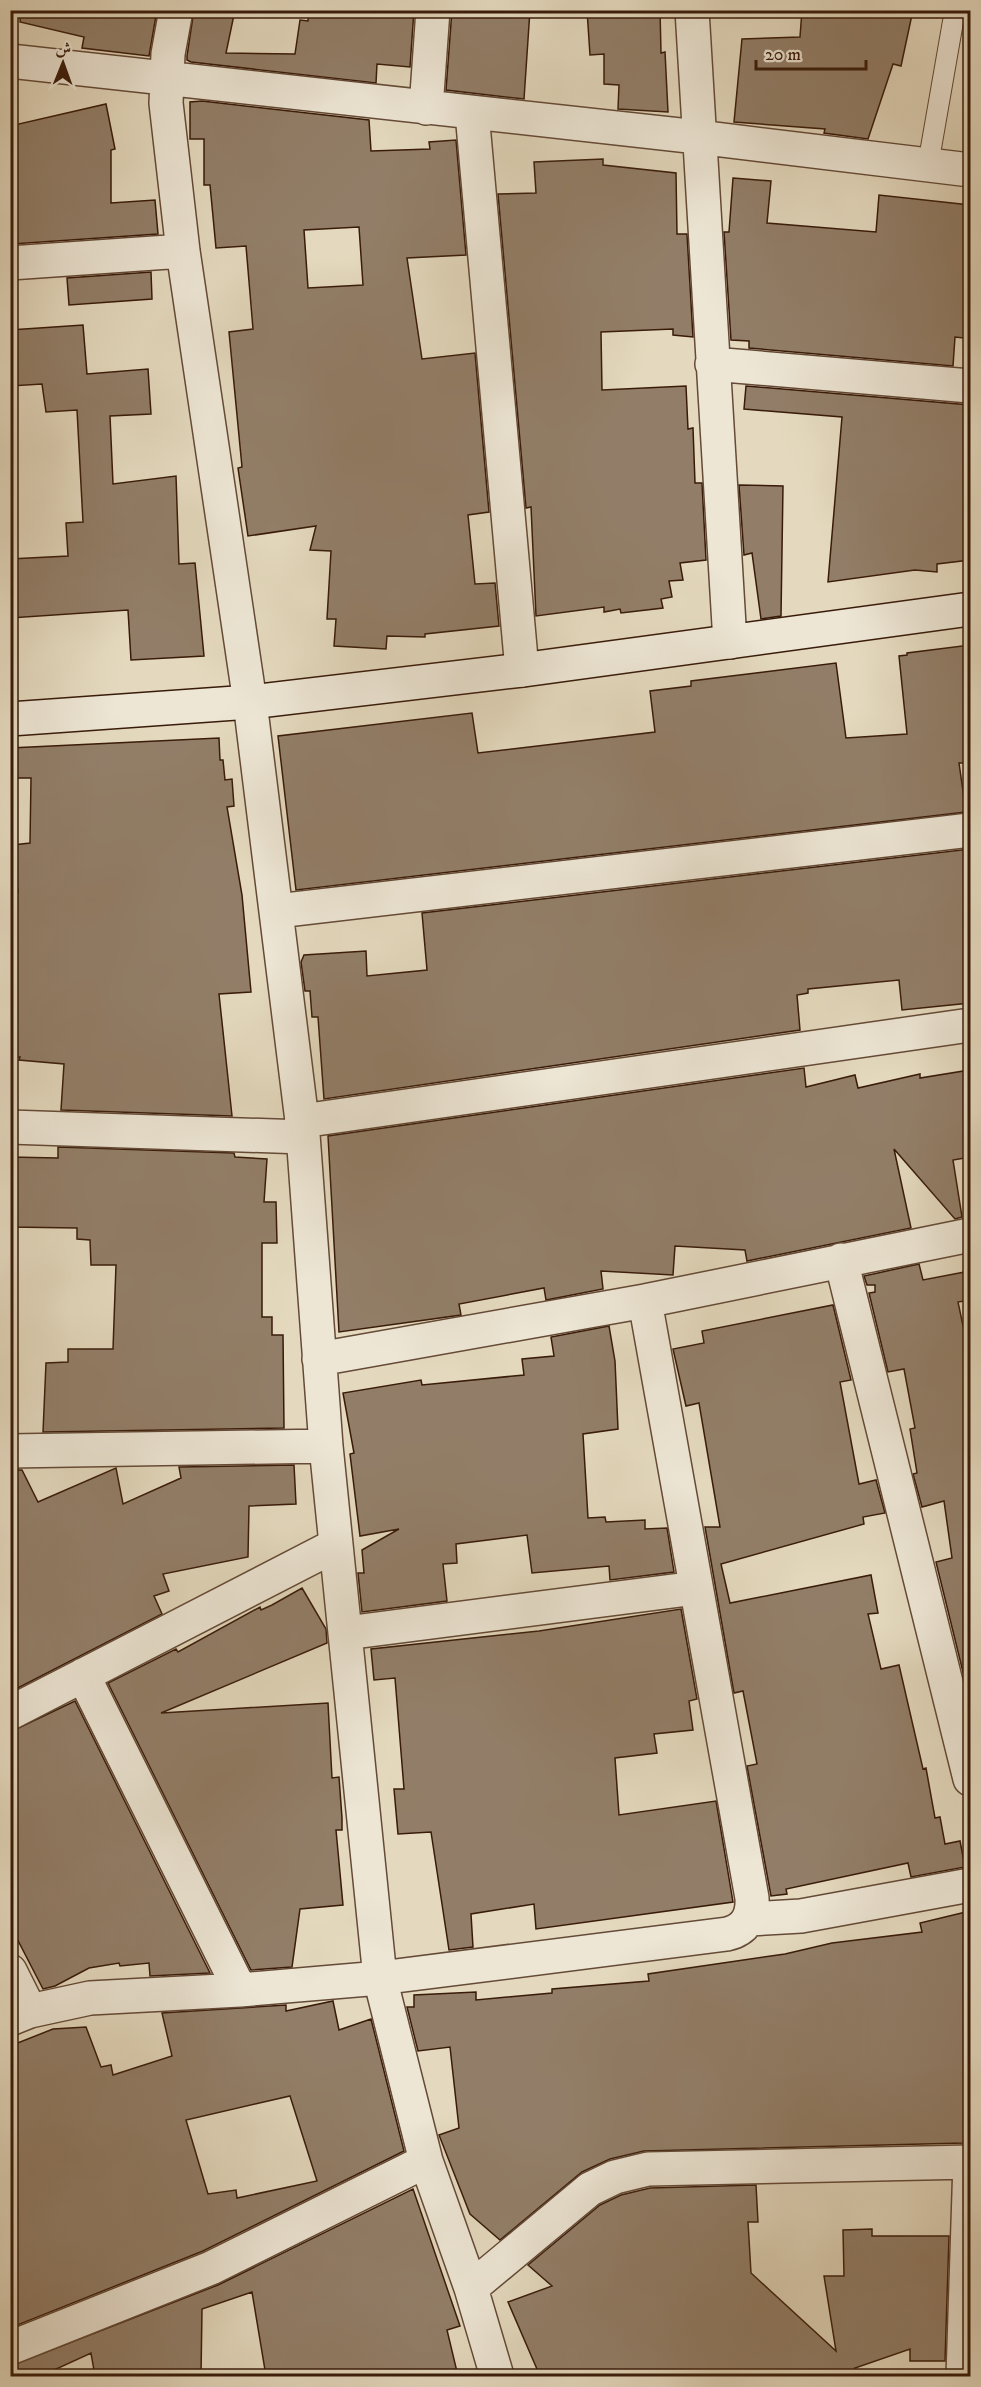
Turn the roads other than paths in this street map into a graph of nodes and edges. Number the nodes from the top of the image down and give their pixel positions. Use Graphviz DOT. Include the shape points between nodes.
graph roads {
  1 [pos="176,10"];
  2 [pos="434,10"];
  3 [pos="692,10"];
  4 [pos="954,10"];
  5 [pos="10,62"];
  6 [pos="166,79"];
  7 [pos="426,108"];
  8 [pos="472,113"];
  9 [pos="698,137"];
  10 [pos="928,165"];
  11 [pos="970,170"];
  12 [pos="183,251"];
  13 [pos="10,263"];
  14 [pos="712,364"];
  15 [pos="970,386"];
  16 [pos="970,609"];
  17 [pos="730,642"];
  18 [pos="522,670"];
  19 [pos="250,702"];
  20 [pos="10,720"];
  21 [pos="970,830"];
  22 [pos="277,911"];
  23 [pos="970,1025"];
  24 [pos="10,1127"];
  25 [pos="302,1129"];
  26 [pos="970,1235"];
  27 [pos="841,1260"];
  28 [pos="645,1301"];
  29 [pos="319,1359"];
  30 [pos="326,1446"];
  31 [pos="10,1451"];
  32 [pos="336,1545"];
  33 [pos="696,1588"];
  34 [pos="346,1633"];
  35 [pos="83,1675"];
  36 [pos="10,1713"];
  37 [pos="970,1779"];
  38 [pos="970,1885"];
  39 [pos="749,1919"];
  40 [pos="10,1971"];
  41 [pos="380,1978"];
  42 [pos="240,1990"];
  43 [pos="20,2015"];
  44 [pos="426,2161"];
  45 [pos="970,2162"];
  46 [pos="471,2288"];
  47 [pos="10,2348"];
  48 [pos="497,2376"];
  49 [pos="963,2376"];
  1 -- 6 [label="street"];
  2 -- 7 [label="street"];
  3 -- 9 [label="street"];
  4 -- 10 [label="lane"];
  5 -- 6 [label="street"];
  6 -- 7 [label="street"];
  6 -- 12 [label="street"];
  7 -- 8 [label="street"];
  8 -- 9 [label="street"];
  8 -- 18 [label="street"];
  9 -- 10 [label="street"];
  9 -- 14 [label="street"];
  10 -- 11 [label="street"];
  12 -- 13 [label="street"];
  12 -- 19 [label="street"];
  14 -- 15 [label="street"];
  14 -- 17 [label="street"];
  16 -- 17 [label="street"];
  17 -- 18 [label="street"];
  18 -- 19 [label="street"];
  19 -- 20 [label="street"];
  19 -- 22 [label="street"];
  21 -- 22 [label="street"];
  22 -- 25 [label="street"];
  23 -- 25 [label="street"];
  24 -- 25 [label="street"];
  25 -- 29 [label="street"];
  26 -- 27 [label="street"];
  27 -- 28 [label="street"];
  27 -- 37 [label="street"];
  28 -- 29 [label="street"];
  28 -- 33 [label="street"];
  29 -- 30 [label="street"];
  30 -- 31 [label="street"];
  30 -- 32 [label="street"];
  32 -- 34 [label="street"];
  32 -- 35 [label="street"];
  33 -- 34 [label="street"];
  33 -- 39 [label="street" via="752,1899"];
  34 -- 41 [label="street"];
  35 -- 36 [label="street"];
  35 -- 42 [label="street"];
  38 -- 39 [label="street" via="801,1916"];
  39 -- 41 [label="street" via="740,1930 727,1934"];
  40 -- 43 [label="street"];
  41 -- 42 [label="street"];
  41 -- 44 [label="street"];
  42 -- 43 [label="street" via="90,1998"];
  44 -- 46 [label="street"];
  44 -- 47 [label="street" via="211,2268"];
  45 -- 46 [label="street" via="648,2169 615,2177 590,2189"];
  45 -- 49 [label="street"];
  46 -- 48 [label="street"];
}
